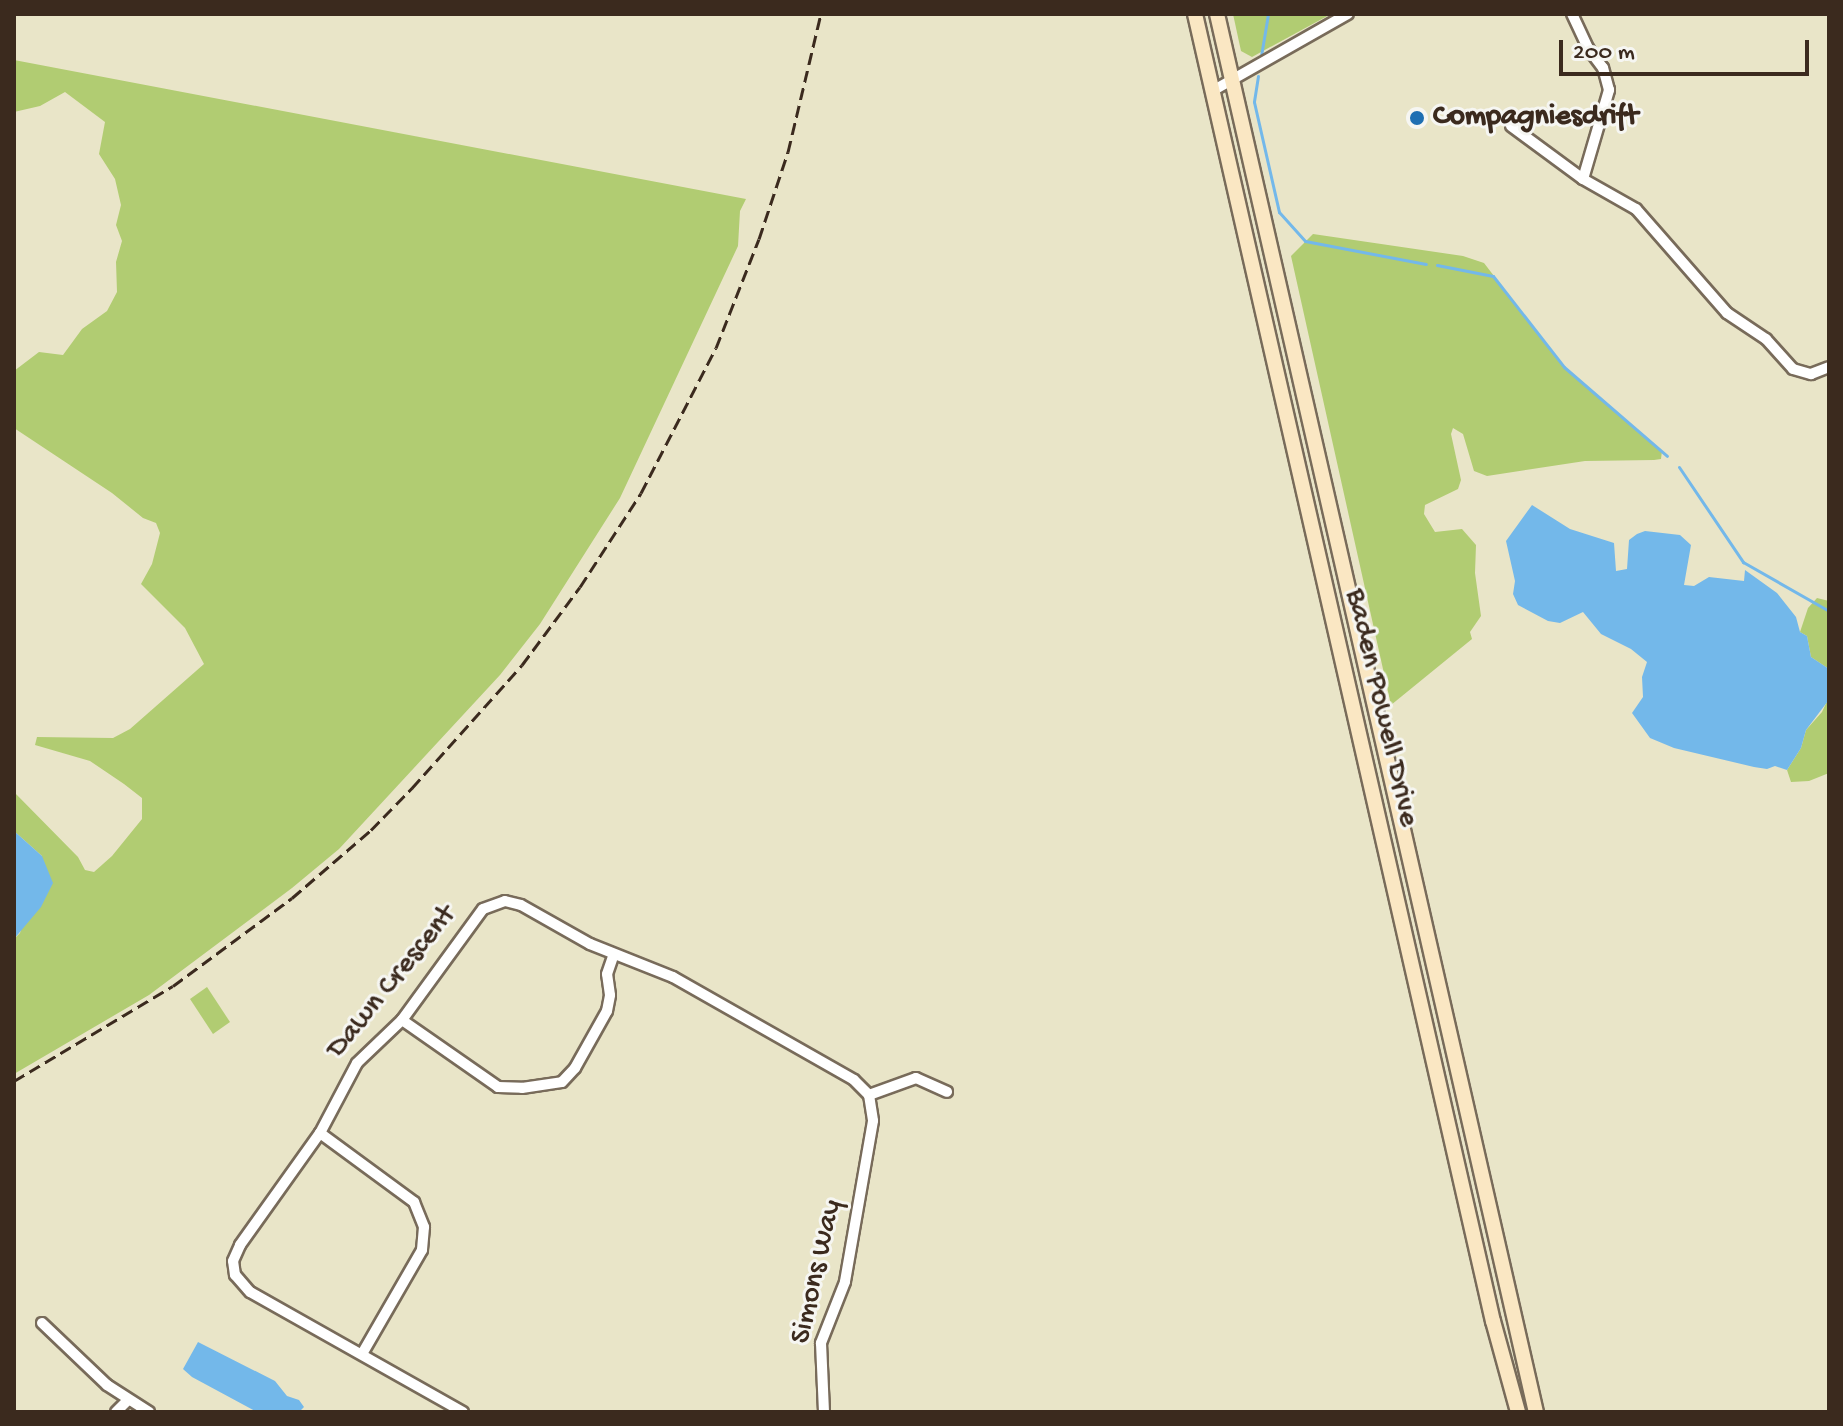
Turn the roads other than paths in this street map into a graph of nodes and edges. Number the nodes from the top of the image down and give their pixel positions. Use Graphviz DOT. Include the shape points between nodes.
graph roads {
  1 [pos="1195,14"];
  2 [pos="1217,14"];
  3 [pos="1348,14"];
  4 [pos="1572,14"];
  5 [pos="1232,80"];
  6 [pos="1214,90"];
  7 [pos="1511,126"];
  8 [pos="1583,179"];
  9 [pos="1829,367"];
  10 [pos="614,954"];
  11 [pos="402,1020"];
  12 [pos="947,1092"];
  13 [pos="869,1095"];
  14 [pos="320,1133"];
  15 [pos="42,1323"];
  16 [pos="362,1354"];
  17 [pos="128,1400"];
  18 [pos="116,1412"];
  19 [pos="149,1412"];
  20 [pos="463,1412"];
  21 [pos="824,1412"];
  22 [pos="1518,1412"];
  23 [pos="1536,1412"];
  1 -- 6 [label="main road, Baden Powell Drive"];
  2 -- 5 [label="main road, Baden Powell Drive"];
  3 -- 5 [label="street"];
  4 -- 8 [label="street" via="1603,68 1609,90"];
  5 -- 6 [label="street"];
  5 -- 23 [label="main road, Baden Powell Drive"];
  6 -- 22 [label="main road, Baden Powell Drive"];
  7 -- 8 [label="street"];
  8 -- 9 [label="street" via="1636,209 1727,313 1766,339 1793,369 1811,374"];
  10 -- 11 [label="street, Dawn Crescent" via="512,901 489,904"];
  10 -- 11 [label="street" via="607,974 607,1011 562,1082 498,1087"];
  10 -- 13 [label="street, Dawn Crescent" via="673,977 854,1080"];
  11 -- 14 [label="street, Dawn Crescent" via="351,1071"];
  12 -- 13 [label="street" via="916,1078"];
  13 -- 21 [label="street, Simons Way" via="873,1121 845,1282 821,1343"];
  14 -- 16 [label="street" via="414,1202 424,1227 422,1250"];
  14 -- 16 [label="street, Dawn Crescent" via="236,1250 233,1268 250,1292"];
  15 -- 17 [label="street"];
  16 -- 20 [label="street, Dawn Crescent"];
  17 -- 18 [label="street"];
  17 -- 19 [label="street"];
}
